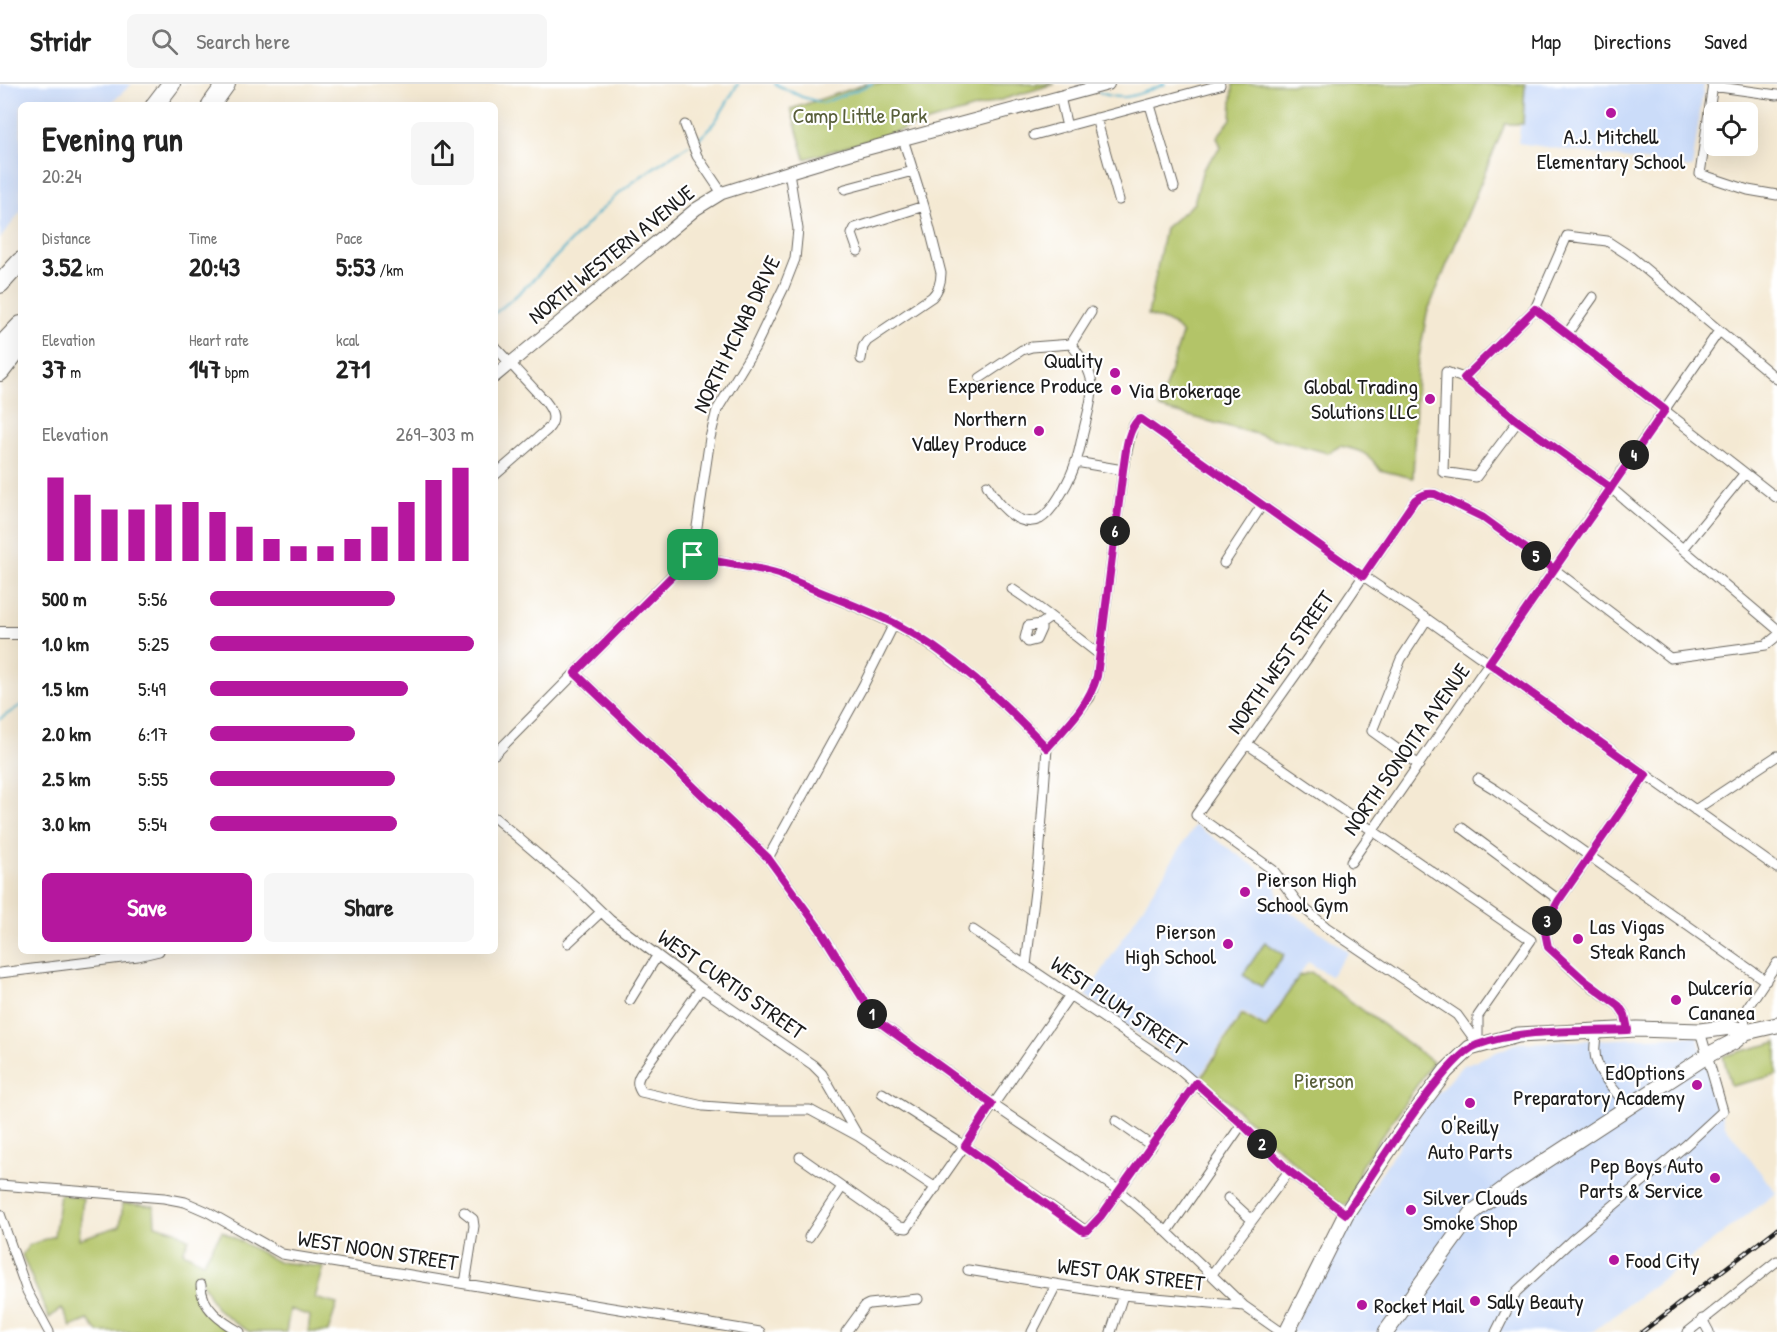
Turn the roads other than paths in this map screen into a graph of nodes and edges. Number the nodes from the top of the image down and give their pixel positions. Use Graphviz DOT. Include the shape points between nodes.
graph roads {
  1 [pos="171,84"];
  2 [pos="226,84"];
  3 [pos="1108,84"];
  4 [pos="1776,84"];
  5 [pos="1220,85"];
  6 [pos="1712,85"];
  7 [pos="1776,95"];
  8 [pos="1060,97"];
  9 [pos="157,102"];
  10 [pos="213,102"];
  11 [pos="1150,105"];
  12 [pos="1096,118"];
  13 [pos="686,125"];
  14 [pos="1067,126"];
  15 [pos="1034,135"];
  16 [pos="903,139"];
  17 [pos="913,171"];
  18 [pos="789,172"];
  19 [pos="1174,187"];
  20 [pos="845,189"];
  21 [pos="722,193"];
  22 [pos="1777,195"];
  23 [pos="1119,200"];
  24 [pos="924,206"];
  25 [pos="858,251"];
  26 [pos="18,262"];
  27 [pos="18,263"];
  28 [pos="0,277"];
  29 [pos="0,284"];
  30 [pos="1593,297"];
  31 [pos="1535,309"];
  32 [pos="1091,312"];
  33 [pos="18,328"];
  34 [pos="1719,331"];
  35 [pos="1568,334"];
  36 [pos="1071,344"];
  37 [pos="0,347"];
  38 [pos="18,349"];
  39 [pos="498,351"];
  40 [pos="861,359"];
  41 [pos="509,364"];
  42 [pos="0,372"];
  43 [pos="498,373"];
  44 [pos="980,378"];
  45 [pos="1464,378"];
  46 [pos="1777,379"];
  47 [pos="1665,410"];
  48 [pos="1518,421"];
  49 [pos="1076,462"];
  50 [pos="1123,470"];
  51 [pos="498,472"];
  52 [pos="1745,473"];
  53 [pos="987,485"];
  54 [pos="1611,488"];
  55 [pos="1777,498"];
  56 [pos="1262,505"];
  57 [pos="1683,549"];
  58 [pos="693,555"];
  59 [pos="1224,564"];
  60 [pos="1554,569"];
  61 [pos="1363,576"];
  62 [pos="1012,589"];
  63 [pos="1051,617"];
  64 [pos="1427,619"];
  65 [pos="894,624"];
  66 [pos="1041,624"];
  67 [pos="1777,629"];
  68 [pos="0,633"];
  69 [pos="18,633"];
  70 [pos="1777,636"];
  71 [pos="1100,656"];
  72 [pos="1489,663"];
  73 [pos="575,673"];
  74 [pos="1247,744"];
  75 [pos="1047,748"];
  76 [pos="498,751"];
  77 [pos="1777,756"];
  78 [pos="1419,765"];
  79 [pos="1646,775"];
  80 [pos="1478,779"];
  81 [pos="1695,810"];
  82 [pos="498,821"];
  83 [pos="1462,828"];
  84 [pos="1372,832"];
  85 [pos="1589,856"];
  86 [pos="768,858"];
  87 [pos="1352,862"];
  88 [pos="1777,868"];
  89 [pos="1559,900"];
  90 [pos="601,912"];
  91 [pos="973,930"];
  92 [pos="567,943"];
  93 [pos="146,954"];
  94 [pos="657,956"];
  95 [pos="1777,963"];
  96 [pos="1026,965"];
  97 [pos="0,974"];
  98 [pos="1766,981"];
  99 [pos="701,988"];
  100 [pos="1070,995"];
  101 [pos="630,1000"];
  102 [pos="1777,1025"];
  103 [pos="1628,1030"];
  104 [pos="1598,1031"];
  105 [pos="1700,1031"];
  106 [pos="1746,1032"];
  107 [pos="1478,1044"];
  108 [pos="1708,1055"];
  109 [pos="1196,1083"];
  110 [pos="882,1093"];
  111 [pos="992,1104"];
  112 [pos="1628,1107"];
  113 [pos="1116,1121"];
  114 [pos="1242,1124"];
  115 [pos="858,1136"];
  116 [pos="965,1146"];
  117 [pos="1152,1146"];
  118 [pos="800,1157"];
  119 [pos="1289,1171"];
  120 [pos="0,1185"];
  121 [pos="842,1187"];
  122 [pos="936,1188"];
  123 [pos="1118,1190"];
  124 [pos="1228,1198"];
  125 [pos="464,1212"];
  126 [pos="0,1214"];
  127 [pos="1346,1214"];
  128 [pos="1252,1220"];
  129 [pos="1167,1232"];
  130 [pos="809,1237"];
  131 [pos="1777,1261"];
  132 [pos="968,1270"];
  133 [pos="1212,1274"];
  134 [pos="465,1284"];
  135 [pos="201,1285"];
  136 [pos="1056,1285"];
  137 [pos="1123,1295"];
  138 [pos="918,1299"];
  139 [pos="1244,1306"];
  140 [pos="1702,1319"];
  141 [pos="49,1332"];
  142 [pos="240,1332"];
  143 [pos="760,1332"];
  144 [pos="846,1332"];
  145 [pos="1032,1332"];
  146 [pos="1111,1332"];
  147 [pos="1281,1332"];
  148 [pos="1287,1332"];
  149 [pos="1386,1332"];
  150 [pos="1496,1332"];
  151 [pos="1688,1332"];
  152 [pos="1709,1332"];
  1 -- 9 [label="highway"];
  2 -- 10 [label="highway"];
  3 -- 8 [label="street, NORTH WESTERN AVENUE"];
  4 -- 7 [label="street"];
  5 -- 11 [label="street"];
  6 -- 7 [label="street"];
  6 -- 22 [label="street" via="1700,174"];
  8 -- 14 [label="street"];
  8 -- 16 [label="street, NORTH WESTERN AVENUE"];
  11 -- 12 [label="street"];
  11 -- 19 [label="street"];
  12 -- 14 [label="street"];
  12 -- 23 [label="street"];
  13 -- 21 [label="street" via="697,156"];
  14 -- 15 [label="street"];
  16 -- 17 [label="street"];
  16 -- 18 [label="street, NORTH WESTERN AVENUE"];
  17 -- 20 [label="street"];
  17 -- 24 [label="street"];
  18 -- 21 [label="street, NORTH WESTERN AVENUE"];
  18 -- 58 [label="street, NORTH MCNAB DRIVE" via="798,229 795,259 754,350 717,410"];
  21 -- 41 [label="street, NORTH WESTERN AVENUE" via="696,209"];
  24 -- 25 [label="street" via="855,228 852,232"];
  24 -- 40 [label="street" via="941,273 939,289 867,341"];
  26 -- 28 [label="highway"];
  27 -- 29 [label="highway"];
  30 -- 35 [label="street"];
  31 -- 34 [label="street" via="1567,236 1607,241"];
  31 -- 35 [label="street"];
  31 -- 45 [label="street"];
  32 -- 36 [label="street"];
  33 -- 37 [label="highway"];
  34 -- 46 [label="street"];
  34 -- 47 [label="street, NORTH SONOITA AVENUE"];
  35 -- 47 [label="street"];
  36 -- 44 [label="street" via="1022,350"];
  36 -- 49 [label="street" via="1086,366 1092,385"];
  38 -- 42 [label="highway"];
  39 -- 41 [label="street"];
  41 -- 43 [label="street, NORTH WESTERN AVENUE"];
  41 -- 51 [label="street" via="545,401 553,416 551,426"];
  45 -- 48 [label="street"];
  45 -- 48 [label="street" via="1446,372 1443,472 1476,477"];
  47 -- 52 [label="street"];
  47 -- 54 [label="street, NORTH SONOITA AVENUE"];
  48 -- 54 [label="street"];
  49 -- 50 [label="street"];
  49 -- 53 [label="street" via="1057,500 1040,519 1019,519 1003,508"];
  50 -- 56 [label="street" via="1128,437 1141,419"];
  50 -- 71 [label="street"];
  52 -- 55 [label="street"];
  52 -- 57 [label="street"];
  54 -- 57 [label="street"];
  54 -- 60 [label="street, NORTH SONOITA AVENUE"];
  56 -- 59 [label="street"];
  56 -- 61 [label="street"];
  57 -- 67 [label="street"];
  58 -- 65 [label="street" via="779,574"];
  58 -- 73 [label="street"];
  60 -- 61 [label="street, NORTH WEST STREET" via="1482,517 1429,494 1415,500"];
  60 -- 70 [label="street" via="1670,658 1766,645"];
  60 -- 72 [label="street, NORTH SONOITA AVENUE"];
  61 -- 64 [label="street"];
  61 -- 74 [label="street, NORTH WEST STREET"];
  62 -- 63 [label="street"];
  63 -- 66 [label="street"];
  63 -- 71 [label="street"];
  64 -- 72 [label="street"];
  64 -- 78 [label="street" via="1401,659 1372,731"];
  65 -- 75 [label="street" via="978,680"];
  65 -- 86 [label="street"];
  68 -- 69 [label="street"];
  71 -- 75 [label="street" via="1090,697"];
  72 -- 78 [label="street, NORTH SONOITA AVENUE"];
  72 -- 79 [label="street"];
  73 -- 76 [label="street"];
  73 -- 86 [label="street"];
  74 -- 84 [label="street"];
  74 -- 107 [label="street, NORTH WEST STREET" via="1196,815 1273,870 1298,903 1326,927 1457,1016"];
  75 -- 96 [label="street"];
  77 -- 81 [label="street"];
  78 -- 84 [label="street, NORTH SONOITA AVENUE"];
  79 -- 81 [label="street"];
  79 -- 85 [label="street"];
  80 -- 85 [label="street"];
  81 -- 88 [label="street"];
  82 -- 90 [label="street, WEST CURTIS STREET"];
  83 -- 89 [label="street"];
  84 -- 87 [label="street, NORTH SONOITA AVENUE"];
  84 -- 107 [label="street" via="1531,940 1479,1016"];
  85 -- 89 [label="street"];
  85 -- 98 [label="street"];
  86 -- 111 [label="street" via="819,928 873,1016"];
  89 -- 103 [label="street" via="1544,927 1548,947 1619,1006"];
  90 -- 92 [label="street"];
  90 -- 94 [label="street, WEST CURTIS STREET"];
  91 -- 96 [label="street, WEST PLUM STREET"];
  93 -- 97 [label="street"];
  94 -- 99 [label="street, WEST CURTIS STREET"];
  94 -- 101 [label="street"];
  95 -- 98 [label="street"];
  96 -- 100 [label="street, WEST PLUM STREET"];
  98 -- 106 [label="street" via="1747,1008"];
  99 -- 115 [label="street, WEST CURTIS STREET" via="813,1065"];
  99 -- 115 [label="street" via="642,1072 638,1079 641,1092 703,1106 810,1110"];
  100 -- 109 [label="street, WEST PLUM STREET"];
  100 -- 111 [label="street"];
  102 -- 106 [label="main road"];
  103 -- 104 [label="main road"];
  103 -- 105 [label="main road"];
  104 -- 107 [label="main road" via="1518,1035"];
  104 -- 112 [label="street" via="1594,1055"];
  105 -- 106 [label="main road" via="1731,1028"];
  105 -- 108 [label="street"];
  106 -- 108 [label="main road"];
  107 -- 127 [label="main road" via="1446,1071"];
  108 -- 112 [label="main road"];
  108 -- 150 [label="street" via="1723,1112 1516,1292"];
  109 -- 114 [label="street, WEST PLUM STREET"];
  109 -- 117 [label="street"];
  110 -- 116 [label="street"];
  111 -- 116 [label="street"];
  111 -- 123 [label="street"];
  112 -- 149 [label="main road" via="1473,1212"];
  113 -- 117 [label="street"];
  114 -- 119 [label="street, WEST PLUM STREET"];
  114 -- 129 [label="street"];
  115 -- 122 [label="street, WEST CURTIS STREET"];
  116 -- 122 [label="street"];
  116 -- 123 [label="street" via="1083,1231 1101,1216"];
  117 -- 123 [label="street"];
  118 -- 121 [label="street"];
  119 -- 127 [label="street, WEST PLUM STREET"];
  119 -- 128 [label="street"];
  120 -- 134 [label="street, WEST NOON STREET" via="185,1202 282,1254"];
  121 -- 122 [label="street" via="907,1228"];
  121 -- 130 [label="street"];
  123 -- 129 [label="street"];
  124 -- 128 [label="street"];
  125 -- 134 [label="street" via="473,1219 474,1226"];
  126 -- 141 [label="street" via="27,1291"];
  127 -- 148 [label="main road"];
  128 -- 133 [label="street"];
  129 -- 133 [label="street"];
  131 -- 140 [label="street"];
  132 -- 136 [label="street, WEST OAK STREET"];
  133 -- 139 [label="street"];
  134 -- 143 [label="street, WEST NOON STREET"];
  135 -- 142 [label="street" via="201,1296 210,1309"];
  136 -- 137 [label="street, WEST OAK STREET"];
  136 -- 145 [label="street"];
  137 -- 139 [label="street, WEST OAK STREET"];
  137 -- 146 [label="street"];
  138 -- 144 [label="street" via="869,1304"];
  139 -- 147 [label="street, WEST OAK STREET"];
  140 -- 151 [label="street"];
  140 -- 152 [label="street"];
}
